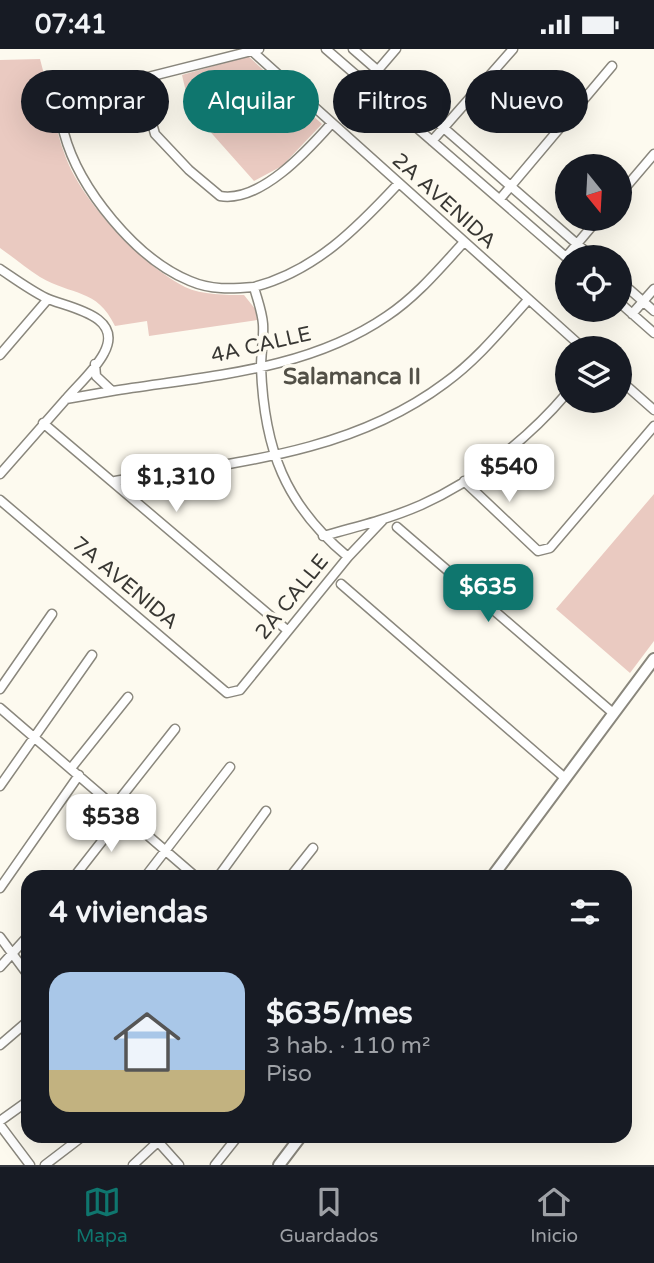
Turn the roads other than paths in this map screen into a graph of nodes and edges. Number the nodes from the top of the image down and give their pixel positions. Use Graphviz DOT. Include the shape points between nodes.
graph roads {
  1 [pos="326,49"];
  2 [pos="353,49"];
  3 [pos="396,49"];
  4 [pos="513,49"];
  5 [pos="256,50"];
  6 [pos="612,65"];
  7 [pos="350,70"];
  8 [pos="378,70"];
  9 [pos="169,72"];
  10 [pos="451,120"];
  11 [pos="331,124"];
  12 [pos="65,133"];
  13 [pos="155,133"];
  14 [pos="423,133"];
  15 [pos="439,133"];
  16 [pos="450,133"];
  17 [pos="432,141"];
  18 [pos="654,154"];
  19 [pos="632,180"];
  20 [pos="398,184"];
  21 [pos="510,186"];
  22 [pos="499,199"];
  23 [pos="588,231"];
  24 [pos="464,242"];
  25 [pos="577,244"];
  26 [pos="555,247"];
  27 [pos="0,269"];
  28 [pos="254,287"];
  29 [pos="654,289"];
  30 [pos="632,291"];
  31 [pos="48,299"];
  32 [pos="528,300"];
  33 [pos="643,301"];
  34 [pos="654,311"];
  35 [pos="632,314"];
  36 [pos="654,333"];
  37 [pos="569,336"];
  38 [pos="0,355"];
  39 [pos="95,364"];
  40 [pos="261,367"];
  41 [pos="632,390"];
  42 [pos="112,391"];
  43 [pos="66,399"];
  44 [pos="555,405"];
  45 [pos="653,407"];
  46 [pos="43,423"];
  47 [pos="654,426"];
  48 [pos="273,456"];
  49 [pos="0,474"];
  50 [pos="116,481"];
  51 [pos="464,481"];
  52 [pos="0,500"];
  53 [pos="383,520"];
  54 [pos="397,527"];
  55 [pos="323,536"];
  56 [pos="348,557"];
  57 [pos="341,585"];
  58 [pos="52,614"];
  59 [pos="287,630"];
  60 [pos="92,655"];
  61 [pos="654,659"];
  62 [pos="0,689"];
  63 [pos="227,694"];
  64 [pos="128,697"];
  65 [pos="0,708"];
  66 [pos="613,713"];
  67 [pos="175,729"];
  68 [pos="35,736"];
  69 [pos="72,767"];
  70 [pos="230,767"];
  71 [pos="79,775"];
  72 [pos="565,778"];
  73 [pos="0,786"];
  74 [pos="115,805"];
  75 [pos="266,811"];
  76 [pos="124,813"];
  77 [pos="313,848"];
  78 [pos="165,851"];
  79 [pos="79,870"];
  80 [pos="150,870"];
  81 [pos="188,870"];
  82 [pos="223,870"];
  83 [pos="296,870"];
  84 [pos="497,870"];
  85 [pos="0,888"];
  86 [pos="0,937"];
  87 [pos="21,945"];
  88 [pos="13,955"];
  89 [pos="21,966"];
  90 [pos="0,967"];
  91 [pos="21,1027"];
  92 [pos="0,1045"];
  93 [pos="21,1106"];
  94 [pos="0,1123"];
  95 [pos="74,1143"];
  96 [pos="154,1143"];
  97 [pos="163,1143"];
  98 [pos="233,1143"];
  99 [pos="295,1143"];
  100 [pos="30,1165"];
  101 [pos="46,1165"];
  102 [pos="133,1165"];
  103 [pos="179,1165"];
  104 [pos="215,1165"];
  105 [pos="279,1165"];
  1 -- 7 [label="street"];
  2 -- 8 [label="street"];
  3 -- 8 [label="street"];
  4 -- 10 [label="street"];
  5 -- 9 [label="street"];
  5 -- 11 [label="street, 2A AVENIDA"];
  6 -- 21 [label="street"];
  11 -- 13 [label="street" via="282,174 236,196 220,196"];
  11 -- 20 [label="street, 2A AVENIDA"];
  12 -- 28 [label="street" via="81,176 126,234 187,280 223,289"];
  14 -- 17 [label="street"];
  15 -- 17 [label="street"];
  16 -- 21 [label="street"];
  17 -- 22 [label="street"];
  18 -- 19 [label="street"];
  20 -- 24 [label="street, 2A AVENIDA"];
  20 -- 28 [label="street" via="342,242 292,272"];
  21 -- 22 [label="street"];
  21 -- 25 [label="street"];
  22 -- 26 [label="street"];
  23 -- 25 [label="street"];
  24 -- 32 [label="street, 2A AVENIDA"];
  24 -- 40 [label="street, 4A CALLE" via="388,316 344,341"];
  27 -- 31 [label="street"];
  28 -- 40 [label="street" via="263,323"];
  29 -- 33 [label="street"];
  30 -- 33 [label="street"];
  31 -- 38 [label="street"];
  31 -- 39 [label="street" via="86,310 104,328 106,350"];
  32 -- 37 [label="street, 2A AVENIDA"];
  32 -- 48 [label="street" via="473,359 420,400 351,435"];
  33 -- 34 [label="street"];
  33 -- 35 [label="street"];
  35 -- 36 [label="street"];
  39 -- 42 [label="street" via="96,376"];
  39 -- 43 [label="street"];
  40 -- 42 [label="street, 4A CALLE"];
  40 -- 48 [label="street"];
  41 -- 45 [label="street"];
  42 -- 43 [label="street, 4A CALLE"];
  43 -- 46 [label="street"];
  44 -- 51 [label="street, 2A CALLE" via="524,436"];
  46 -- 49 [label="street"];
  46 -- 50 [label="street"];
  47 -- 51 [label="street" via="550,548 538,551"];
  48 -- 50 [label="street"];
  48 -- 55 [label="street" via="290,492"];
  50 -- 59 [label="street"];
  51 -- 53 [label="street, 2A CALLE"];
  52 -- 63 [label="street, 7A AVENIDA"];
  53 -- 55 [label="street, 2A CALLE"];
  53 -- 56 [label="street, 2A CALLE"];
  54 -- 66 [label="street"];
  55 -- 56 [label="street"];
  56 -- 59 [label="street, 2A CALLE"];
  57 -- 72 [label="street"];
  58 -- 62 [label="street"];
  59 -- 63 [label="street, 2A CALLE" via="240,690"];
  60 -- 68 [label="street"];
  61 -- 66 [label="main road"];
  64 -- 69 [label="street"];
  65 -- 68 [label="street"];
  66 -- 72 [label="main road"];
  67 -- 74 [label="street"];
  68 -- 69 [label="street"];
  68 -- 73 [label="street"];
  69 -- 71 [label="street"];
  70 -- 78 [label="street"];
  71 -- 74 [label="street"];
  71 -- 85 [label="street"];
  72 -- 84 [label="main road"];
  74 -- 76 [label="street"];
  75 -- 82 [label="street"];
  76 -- 78 [label="street"];
  76 -- 79 [label="street"];
  77 -- 83 [label="street"];
  78 -- 80 [label="street"];
  78 -- 81 [label="street"];
  86 -- 88 [label="street"];
  87 -- 88 [label="street"];
  88 -- 89 [label="street"];
  88 -- 90 [label="street"];
  91 -- 92 [label="street"];
  93 -- 94 [label="street"];
  94 -- 100 [label="street"];
  95 -- 101 [label="street"];
  96 -- 102 [label="street"];
  97 -- 103 [label="street"];
  98 -- 104 [label="street"];
  99 -- 105 [label="main road"];
}
